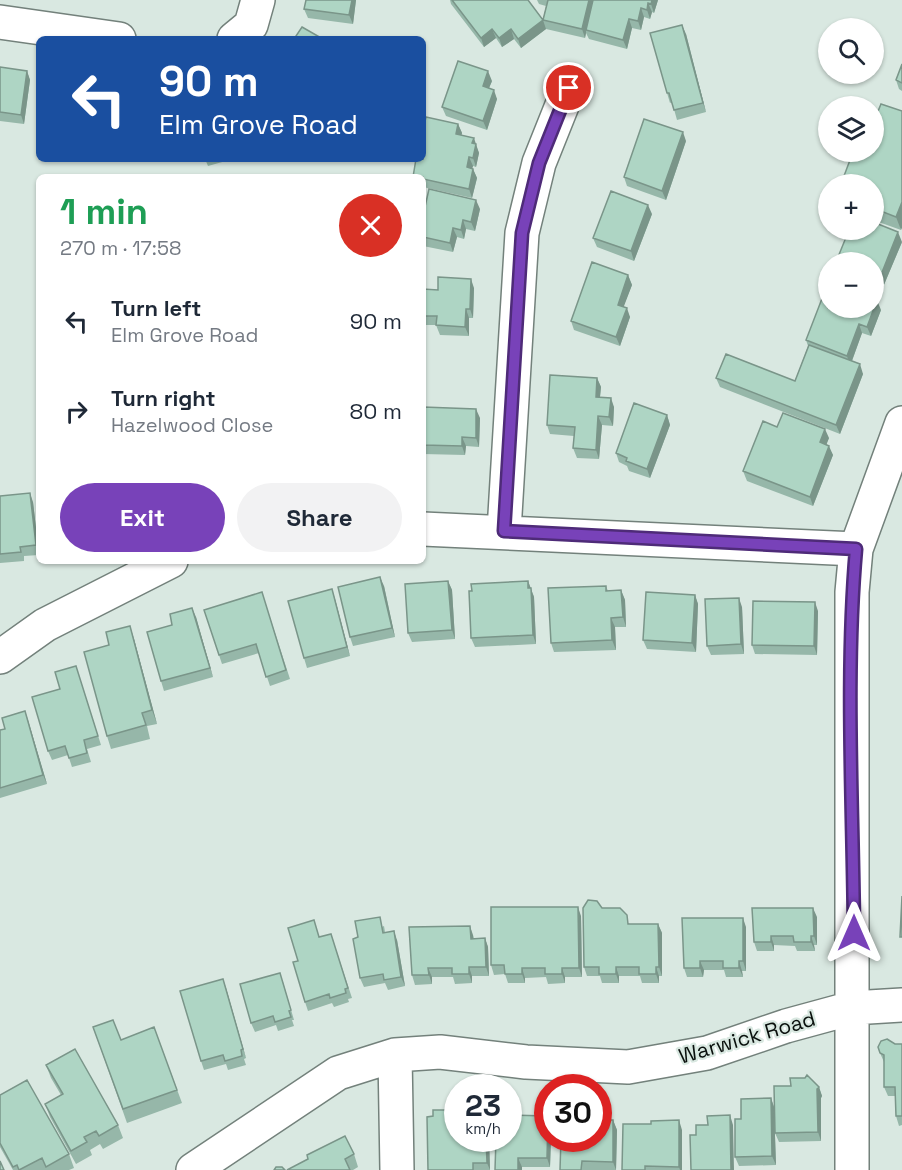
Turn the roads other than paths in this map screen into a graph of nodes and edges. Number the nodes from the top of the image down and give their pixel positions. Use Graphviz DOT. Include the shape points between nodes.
graph roads {
  1 [pos="258,0"];
  2 [pos="0,22"];
  3 [pos="98,36"];
  4 [pos="238,36"];
  5 [pos="569,88"];
  6 [pos="902,423"];
  7 [pos="426,529"];
  8 [pos="504,531"];
  9 [pos="856,549"];
  10 [pos="165,564"];
  11 [pos="0,657"];
  12 [pos="902,1005"];
  13 [pos="852,1008"];
  14 [pos="395,1055"];
  15 [pos="193,1170"];
  16 [pos="397,1170"];
  17 [pos="852,1170"];
  1 -- 4 [label="street" via="251,25"];
  2 -- 3 [label="street"];
  5 -- 8 [label="street" via="539,163 522,233"];
  6 -- 9 [label="street"];
  7 -- 8 [label="street"];
  8 -- 9 [label="street"];
  9 -- 13 [label="street" via="852,592"];
  10 -- 11 [label="street" via="45,625"];
  12 -- 13 [label="street, Warwick Road"];
  13 -- 14 [label="street, Warwick Road" via="707,1053 628,1067 526,1062 440,1052"];
  13 -- 17 [label="street"];
  14 -- 15 [label="street, Warwick Road" via="338,1073"];
  14 -- 16 [label="street"];
}
